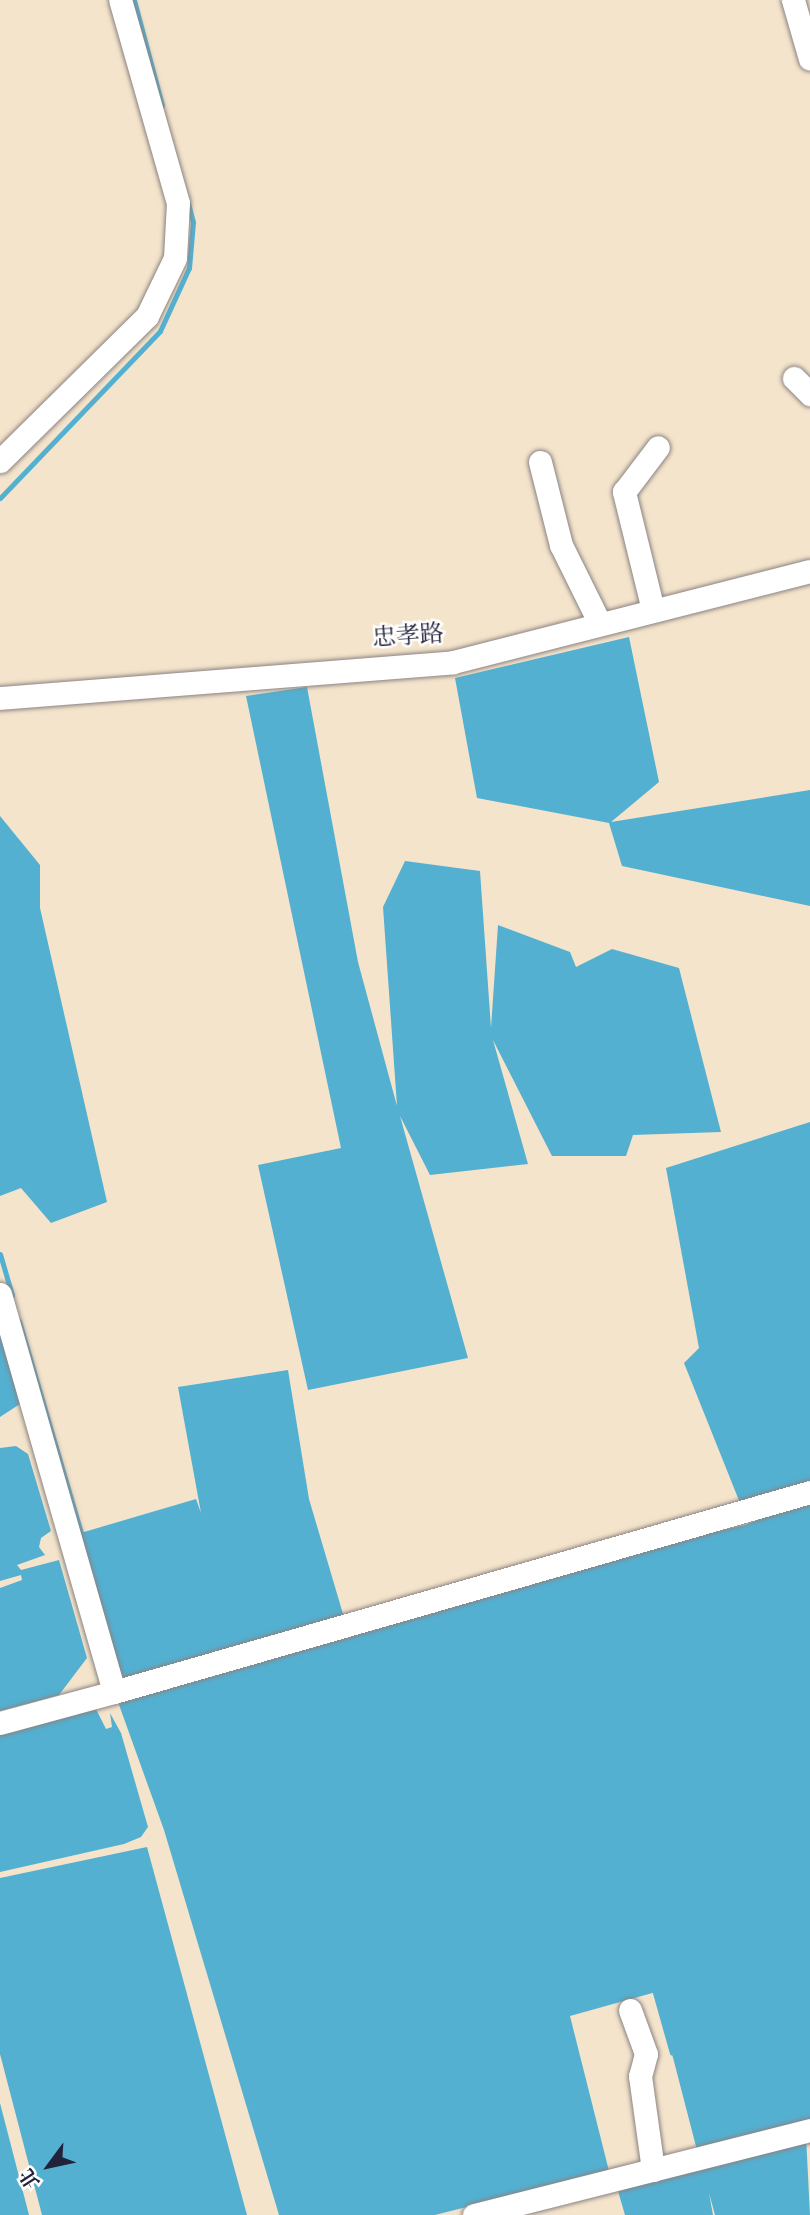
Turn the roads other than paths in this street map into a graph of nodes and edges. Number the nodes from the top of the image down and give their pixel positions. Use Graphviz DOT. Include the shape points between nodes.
graph roads {
  1 [pos="120,0"];
  2 [pos="793,0"];
  3 [pos="810,59"];
  4 [pos="658,447"];
  5 [pos="0,461"];
  6 [pos="540,462"];
  7 [pos="810,571"];
  8 [pos="653,610"];
  9 [pos="600,624"];
  10 [pos="0,698"];
  11 [pos="0,1294"];
  12 [pos="810,1492"];
  13 [pos="114,1692"];
  14 [pos="0,1723"];
  15 [pos="630,2010"];
  16 [pos="810,2130"];
  17 [pos="653,2170"];
  18 [pos="474,2215"];
  1 -- 5 [label="street" via="177,203 175,258 147,316"];
  2 -- 3 [label="street"];
  4 -- 8 [label="street" via="624,492"];
  6 -- 9 [label="street" via="561,545"];
  7 -- 8 [label="street, 忠孝路"];
  8 -- 9 [label="street, 忠孝路"];
  9 -- 10 [label="street, 忠孝路" via="453,662"];
  11 -- 13 [label="street"];
  12 -- 13 [label="street"];
  13 -- 14 [label="street"];
  15 -- 17 [label="street" via="646,2054 640,2076"];
  16 -- 17 [label="street"];
  17 -- 18 [label="street"];
}
